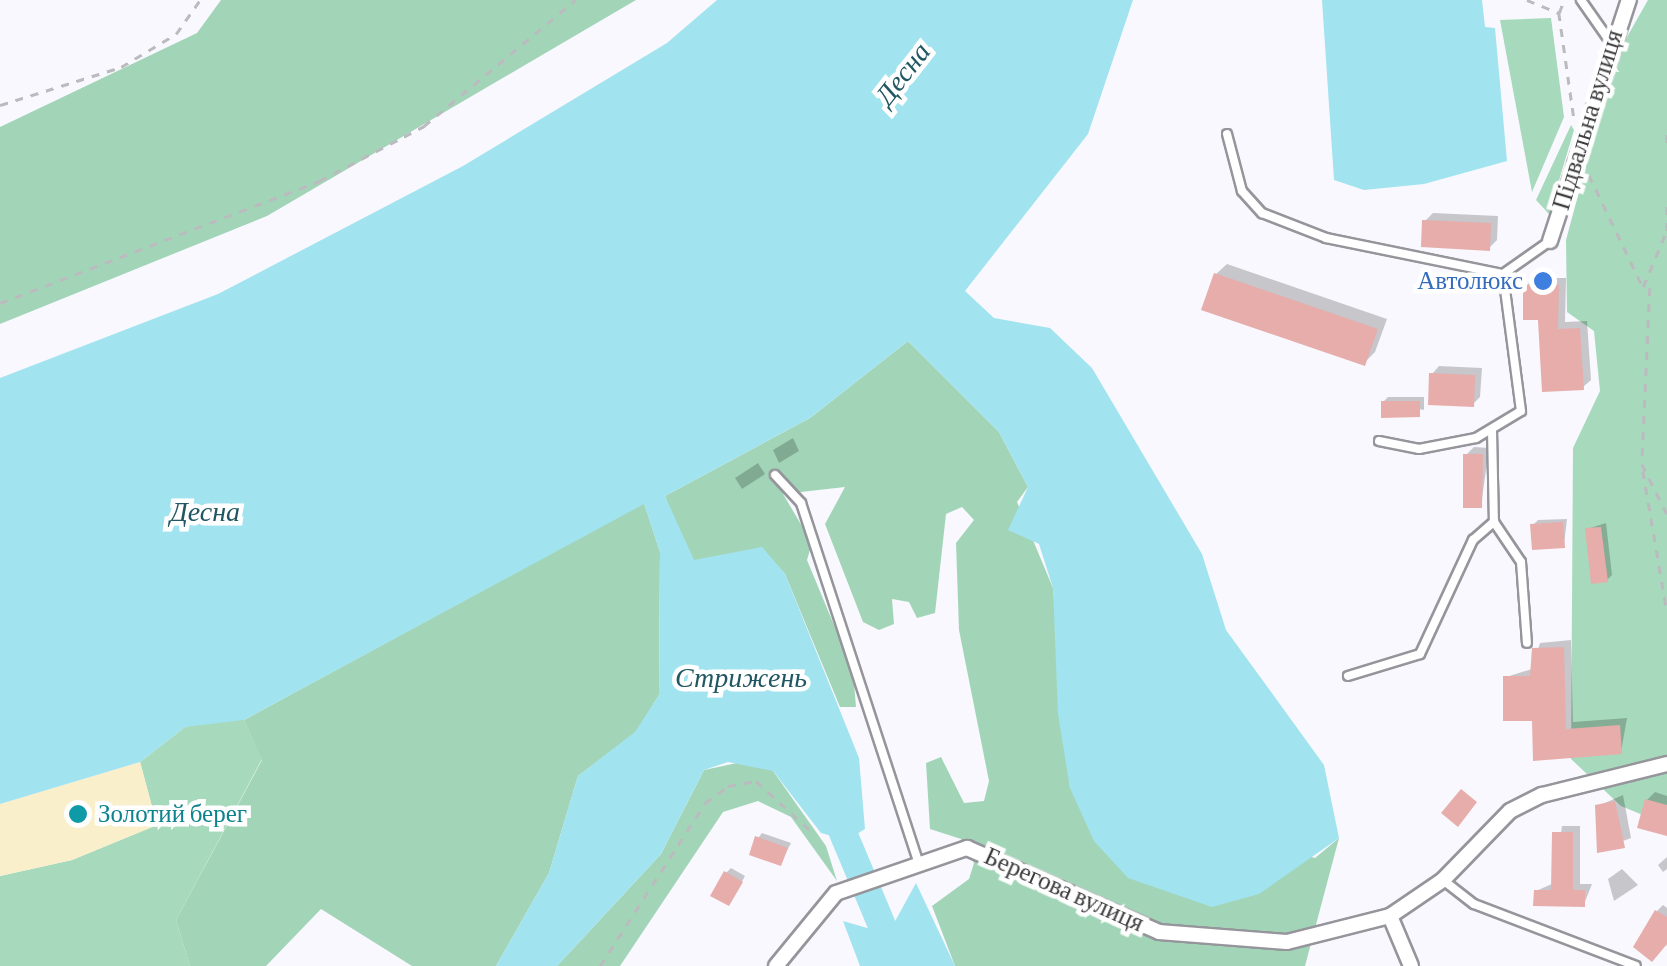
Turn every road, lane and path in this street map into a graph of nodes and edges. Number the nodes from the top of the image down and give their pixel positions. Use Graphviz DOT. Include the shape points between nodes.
graph roads {
  1 [pos="200,0"];
  2 [pos="575,0"];
  3 [pos="1527,0"];
  4 [pos="1564,0"];
  5 [pos="1581,0"];
  6 [pos="1629,0"];
  7 [pos="1559,12"];
  8 [pos="1608,40"];
  9 [pos="0,105"];
  10 [pos="1227,134"];
  11 [pos="1667,135"];
  12 [pos="1580,142"];
  13 [pos="1666,143"];
  14 [pos="1667,207"];
  15 [pos="1665,231"];
  16 [pos="1550,241"];
  17 [pos="1503,274"];
  18 [pos="1650,288"];
  19 [pos="0,303"];
  20 [pos="1492,430"];
  21 [pos="1379,442"];
  22 [pos="1642,464"];
  23 [pos="775,474"];
  24 [pos="1667,514"];
  25 [pos="1494,522"];
  26 [pos="1667,612"];
  27 [pos="1527,643"];
  28 [pos="1348,676"];
  29 [pos="1667,764"];
  30 [pos="812,832"];
  31 [pos="913,862"];
  32 [pos="1443,880"];
  33 [pos="1390,916"];
  34 [pos="600,966"];
  35 [pos="776,966"];
  36 [pos="1411,966"];
  37 [pos="1636,966"];
  1 -- 9 [label="path" via="176,34 120,67"];
  2 -- 19 [label="path" via="406,135 319,181"];
  3 -- 7 [label="path"];
  4 -- 7 [label="path"];
  5 -- 8 [label="lane"];
  6 -- 8 [label="street, Підвальна вулиця"];
  7 -- 12 [label="path"];
  8 -- 12 [label="street, Підвальна вулиця"];
  10 -- 17 [label="lane" via="1242,191 1262,213 1326,238"];
  11 -- 13 [label="path"];
  12 -- 16 [label="street, Підвальна вулиця"];
  12 -- 18 [label="path" via="1606,198 1601,206 1614,216 1609,224 1621,234 1616,241 1629,252 1623,260"];
  14 -- 15 [label="path"];
  15 -- 18 [label="path"];
  16 -- 17 [label="lane"];
  17 -- 20 [label="lane" via="1520,411"];
  18 -- 22 [label="path"];
  20 -- 21 [label="lane" via="1419,449"];
  20 -- 25 [label="lane"];
  22 -- 24 [label="path"];
  22 -- 26 [label="path"];
  23 -- 31 [label="lane" via="802,503"];
  25 -- 27 [label="lane" via="1521,562"];
  25 -- 28 [label="lane" via="1473,540 1420,654"];
  29 -- 32 [label="street, Берегова вулиця" via="1582,780 1510,810"];
  30 -- 34 [label="path" via="756,781 728,786 706,803"];
  31 -- 33 [label="street, Берегова вулиця" via="967,848 990,852 1114,915 1214,940 1288,942"];
  31 -- 35 [label="street, Берегова вулиця" via="836,893"];
  32 -- 33 [label="street, Берегова вулиця"];
  32 -- 37 [label="lane" via="1474,904"];
  33 -- 36 [label="street"];
}
